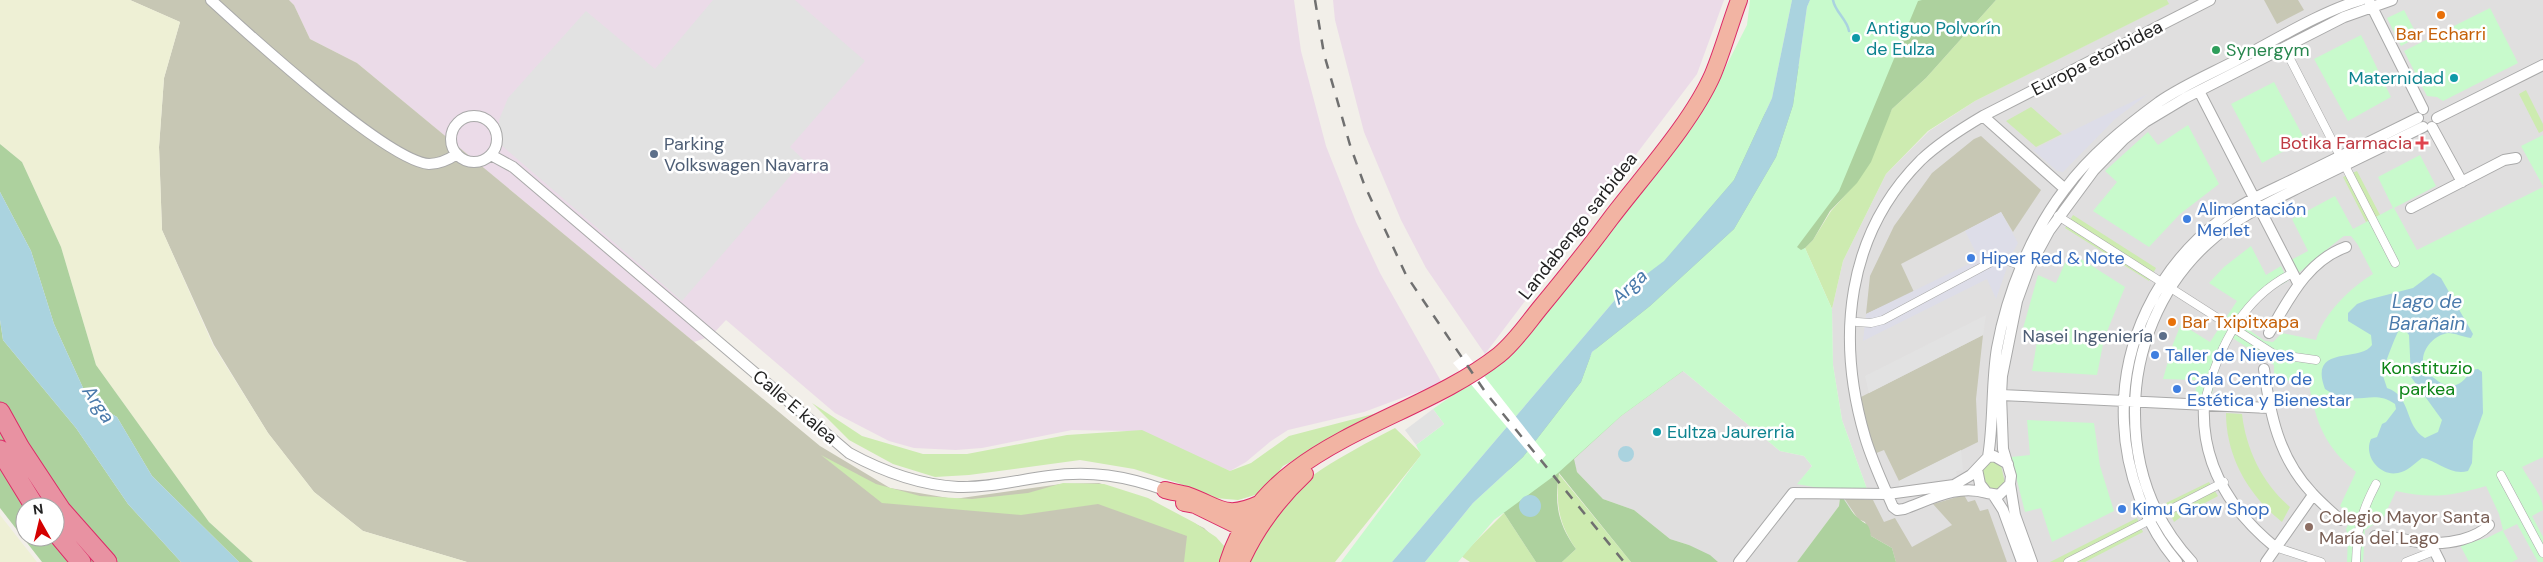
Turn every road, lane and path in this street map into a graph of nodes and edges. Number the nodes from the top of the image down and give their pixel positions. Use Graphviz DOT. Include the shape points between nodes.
graph roads {
  1 [pos="211,0"];
  2 [pos="1739,0"];
  3 [pos="2210,0"];
  4 [pos="2361,0"];
  5 [pos="2392,0"];
  6 [pos="2370,3"];
  7 [pos="2284,47"];
  8 [pos="2543,65"];
  9 [pos="2199,91"];
  10 [pos="1983,116"];
  11 [pos="2427,120"];
  12 [pos="457,154"];
  13 [pos="491,155"];
  14 [pos="2516,158"];
  15 [pos="2342,161"];
  16 [pos="2073,180"];
  17 [pos="2462,182"];
  18 [pos="2083,185"];
  19 [pos="2063,192"];
  20 [pos="2256,203"];
  21 [pos="2069,204"];
  22 [pos="2411,208"];
  23 [pos="2058,216"];
  24 [pos="2346,246"];
  25 [pos="2394,263"];
  26 [pos="2026,267"];
  27 [pos="2293,273"];
  28 [pos="2298,282"];
  29 [pos="2166,286"];
  30 [pos="1857,322"];
  31 [pos="2232,328"];
  32 [pos="2270,332"];
  33 [pos="2316,360"];
  34 [pos="2264,369"];
  35 [pos="2001,395"];
  36 [pos="2123,401"];
  37 [pos="2134,401"];
  38 [pos="2204,405"];
  39 [pos="2269,408"];
  40 [pos="0,412"];
  41 [pos="1386,419"];
  42 [pos="0,450"];
  43 [pos="1988,457"];
  44 [pos="2008,465"];
  45 [pos="1977,469"];
  46 [pos="2502,475"];
  47 [pos="2222,483"];
  48 [pos="1294,484"];
  49 [pos="2010,484"];
  50 [pos="2376,484"];
  51 [pos="1165,490"];
  52 [pos="1888,494"];
  53 [pos="1991,495"];
  54 [pos="2313,495"];
  55 [pos="29,497"];
  56 [pos="1184,503"];
  57 [pos="1261,503"];
  58 [pos="1223,511"];
  59 [pos="2154,519"];
  60 [pos="2340,520"];
  61 [pos="2489,525"];
  62 [pos="1242,527"];
  63 [pos="2375,536"];
  64 [pos="65,543"];
  65 [pos="2275,547"];
  66 [pos="2433,547"];
  67 [pos="2543,553"];
  68 [pos="1234,560"];
  69 [pos="81,562"];
  70 [pos="107,562"];
  71 [pos="1739,562"];
  72 [pos="2022,562"];
  73 [pos="2032,562"];
  74 [pos="2068,562"];
  75 [pos="2177,562"];
  76 [pos="2192,562"];
  77 [pos="2266,562"];
  78 [pos="2321,562"];
  79 [pos="2356,562"];
  80 [pos="2406,562"];
  81 [pos="2440,562"];
  1 -- 12 [label="street" via="291,70 402,155 428,164 446,161"];
  2 -- 41 [label="highway, Landabengo sarbidea" via="1712,75 1688,116 1515,340 1465,378"];
  3 -- 10 [label="street, Europa etorbidea"];
  4 -- 16 [label="street" via="2295,30 2160,101 2103,147"];
  5 -- 6 [label="street"];
  6 -- 7 [label="street"];
  6 -- 11 [label="street"];
  7 -- 9 [label="street"];
  7 -- 15 [label="street"];
  8 -- 11 [label="street"];
  9 -- 18 [label="street" via="2164,110 2124,139"];
  9 -- 20 [label="street"];
  10 -- 19 [label="street"];
  10 -- 52 [label="street, Europa etorbidea" via="1950,136 1921,160 1875,224 1861,258 1848,327 1854,395 1865,438"];
  11 -- 15 [label="street"];
  11 -- 17 [label="street"];
  12 -- 13 [label="street" via="470,162"];
  12 -- 13 [label="street" via="451,141 455,127 460,121 473,116 488,120 494,126 498,141"];
  13 -- 51 [label="street, Calle E kalea" via="513,167 849,453 879,469 957,487 1087,473 1135,479"];
  14 -- 17 [label="street" via="2504,160"];
  15 -- 20 [label="street"];
  15 -- 25 [label="street"];
  16 -- 18 [label="street" via="2079,179"];
  16 -- 19 [label="street"];
  17 -- 22 [label="street"];
  18 -- 21 [label="street"];
  19 -- 21 [label="street" via="2064,203"];
  19 -- 26 [label="street"];
  20 -- 27 [label="street"];
  20 -- 29 [label="street" via="2207,244"];
  21 -- 23 [label="street"];
  23 -- 26 [label="street"];
  23 -- 29 [label="street"];
  24 -- 28 [label="street" via="2327,256"];
  26 -- 30 [label="street" via="1999,258 1883,320"];
  26 -- 35 [label="street" via="2002,376"];
  26 -- 43 [label="street" via="1998,346"];
  27 -- 28 [label="street"];
  27 -- 31 [label="street" via="2262,295"];
  28 -- 32 [label="street"];
  29 -- 31 [label="street"];
  29 -- 36 [label="street" via="2134,340"];
  29 -- 37 [label="street" via="2139,361"];
  31 -- 33 [label="street" via="2278,356"];
  31 -- 38 [label="street" via="2215,366"];
  34 -- 39 [label="street"];
  35 -- 36 [label="street"];
  35 -- 44 [label="street" via="2003,449"];
  36 -- 37 [label="street"];
  36 -- 59 [label="street" via="2124,434 2132,470"];
  37 -- 38 [label="street"];
  37 -- 59 [label="street" via="2141,469"];
  38 -- 39 [label="street"];
  38 -- 47 [label="street" via="2211,464"];
  39 -- 54 [label="street" via="2286,458"];
  40 -- 70 [label="highway" via="61,510"];
  41 -- 48 [label="highway" via="1314,466"];
  41 -- 57 [label="highway" via="1305,461"];
  42 -- 55 [label="highway"];
  43 -- 44 [label="street" via="1994,456"];
  43 -- 45 [label="street"];
  44 -- 49 [label="street"];
  45 -- 52 [label="street" via="1954,485"];
  45 -- 53 [label="street" via="1980,484"];
  46 -- 67 [label="street"];
  47 -- 59 [label="street"];
  47 -- 65 [label="street" via="2235,508"];
  48 -- 62 [label="highway" via="1284,488 1262,514"];
  48 -- 68 [label="highway" via="1277,501"];
  49 -- 53 [label="street" via="2007,490"];
  49 -- 73 [label="street" via="2015,515"];
  50 -- 79 [label="street" via="2359,523"];
  51 -- 56 [label="highway"];
  51 -- 58 [label="highway" via="1187,495"];
  52 -- 53 [label="street" via="1893,507 1898,510 1956,490 1974,489"];
  52 -- 71 [label="street" via="1793,493"];
  53 -- 72 [label="street" via="2003,510"];
  54 -- 60 [label="street"];
  54 -- 65 [label="street"];
  56 -- 62 [label="highway"];
  56 -- 68 [label="highway" via="1223,529"];
  57 -- 58 [label="highway" via="1244,511"];
  57 -- 62 [label="highway"];
  58 -- 62 [label="highway"];
  59 -- 74 [label="street"];
  59 -- 75 [label="street"];
  59 -- 76 [label="street"];
  61 -- 66 [label="street" via="2471,537"];
  62 -- 68 [label="highway" via="1242,548"];
  63 -- 66 [label="street"];
  64 -- 69 [label="highway"];
  65 -- 77 [label="street"];
  65 -- 78 [label="street"];
  66 -- 80 [label="street"];
  66 -- 81 [label="street"];
}
